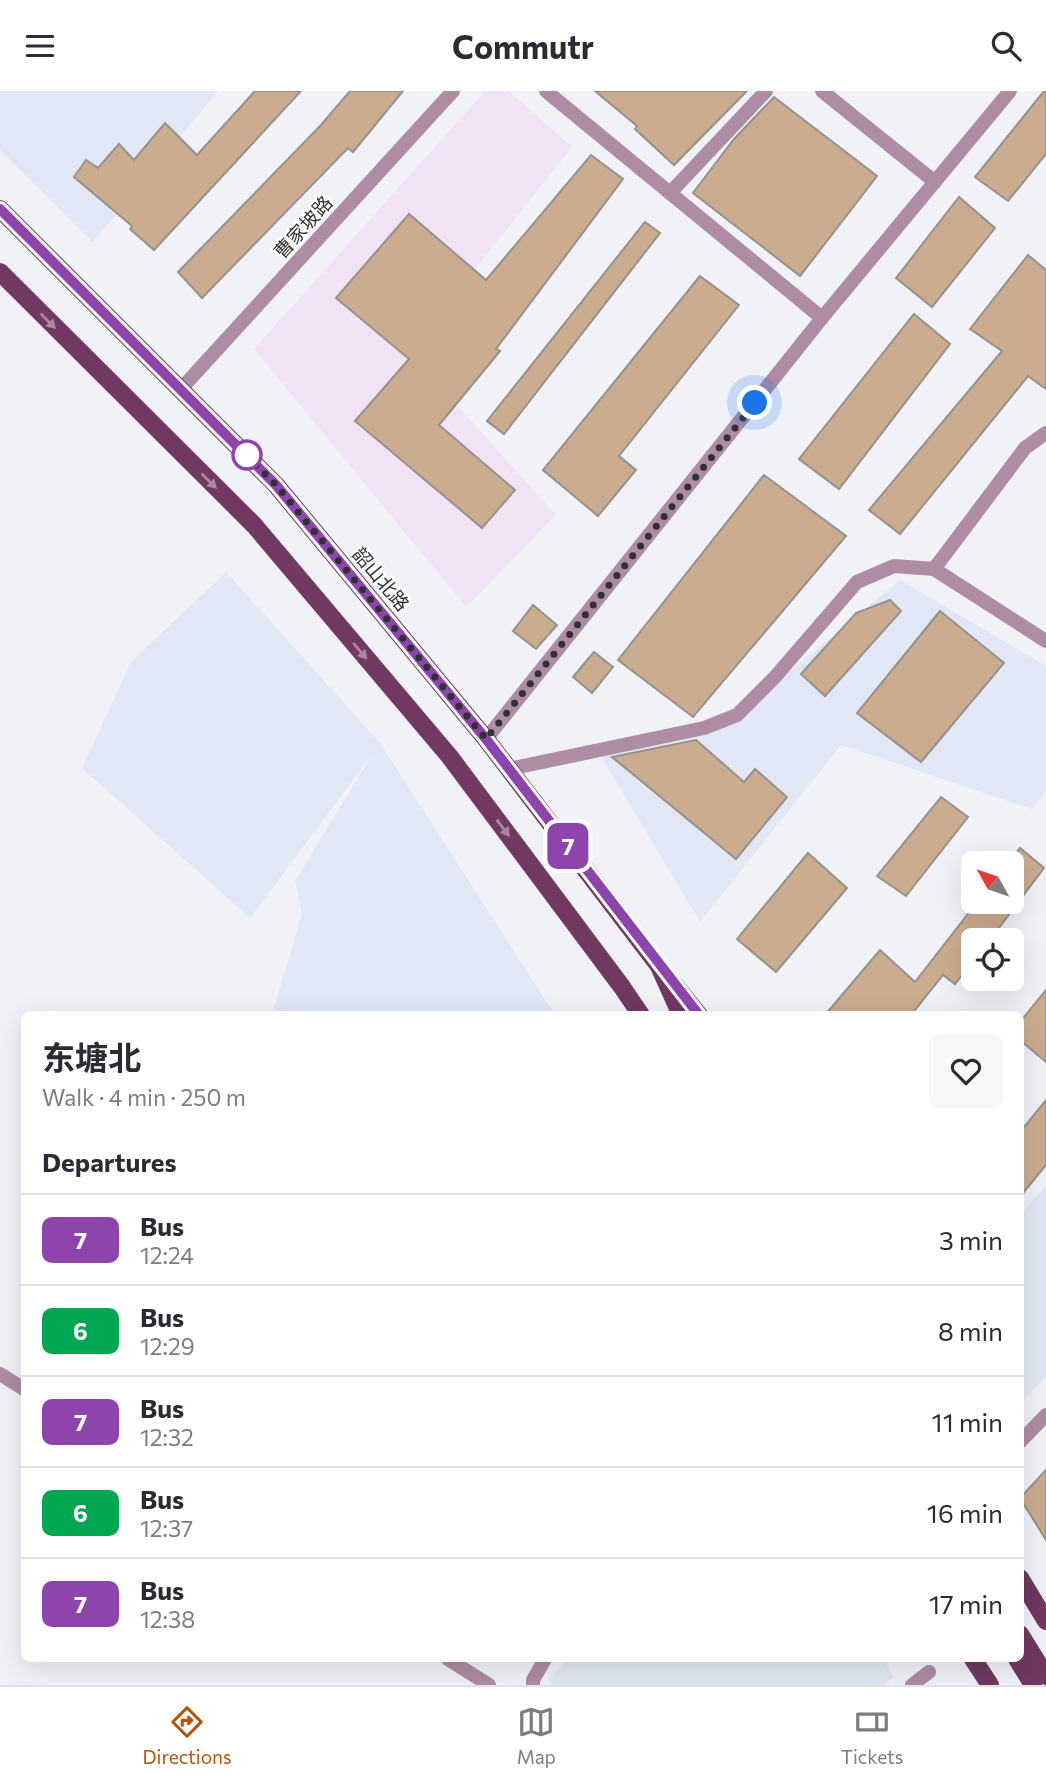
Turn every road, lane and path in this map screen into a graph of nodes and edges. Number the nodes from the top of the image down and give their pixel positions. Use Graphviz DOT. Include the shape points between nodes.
graph roads {
  1 [pos="453,91"];
  2 [pos="546,91"];
  3 [pos="766,91"];
  4 [pos="822,91"];
  5 [pos="1010,91"];
  6 [pos="934,182"];
  7 [pos="670,193"];
  8 [pos="0,209"];
  9 [pos="0,272"];
  10 [pos="822,319"];
  11 [pos="181,389"];
  12 [pos="1046,433"];
  13 [pos="934,569"];
  14 [pos="1046,641"];
  15 [pos="486,739"];
  16 [pos="509,769"];
  17 [pos="659,966"];
  18 [pos="622,987"];
  19 [pos="629,1011"];
  20 [pos="638,1011"];
  21 [pos="679,1011"];
  22 [pos="696,1011"];
  23 [pos="0,1374"];
  24 [pos="21,1387"];
  25 [pos="1046,1415"];
  26 [pos="1024,1438"];
  27 [pos="1024,1584"];
  28 [pos="1046,1621"];
  29 [pos="1024,1640"];
  30 [pos="453,1662"];
  31 [pos="543,1662"];
  32 [pos="975,1662"];
  33 [pos="1019,1662"];
  34 [pos="929,1672"];
  35 [pos="1046,1676"];
  36 [pos="489,1685"];
  37 [pos="533,1685"];
  38 [pos="912,1685"];
  39 [pos="990,1685"];
  40 [pos="1034,1685"];
  1 -- 11 [label="street, 曹家坡路"];
  2 -- 7 [label="street"];
  3 -- 7 [label="street"];
  4 -- 6 [label="street"];
  5 -- 6 [label="street"];
  6 -- 10 [label="street"];
  7 -- 10 [label="street"];
  8 -- 11 [label="main road, 韶山北路"];
  9 -- 18 [label="main road, one-way" via="254,525 450,757"];
  10 -- 15 [label="street"];
  11 -- 15 [label="main road, 韶山北路" via="276,485"];
  12 -- 13 [label="street" via="1025,448"];
  13 -- 14 [label="street"];
  13 -- 16 [label="street" via="894,566 857,582 737,715 704,728"];
  15 -- 16 [label="main road, 韶山北路"];
  16 -- 17 [label="main road, 韶山北路"];
  17 -- 21 [label="main road, 韶山北路"];
  17 -- 22 [label="main road"];
  18 -- 19 [label="main road"];
  18 -- 20 [label="main road"];
  23 -- 24 [label="street"];
  25 -- 26 [label="street"];
  27 -- 28 [label="main road"];
  29 -- 35 [label="main road"];
  30 -- 36 [label="street"];
  31 -- 37 [label="street"];
  32 -- 39 [label="main road"];
  33 -- 40 [label="main road"];
  34 -- 38 [label="street"];
}
